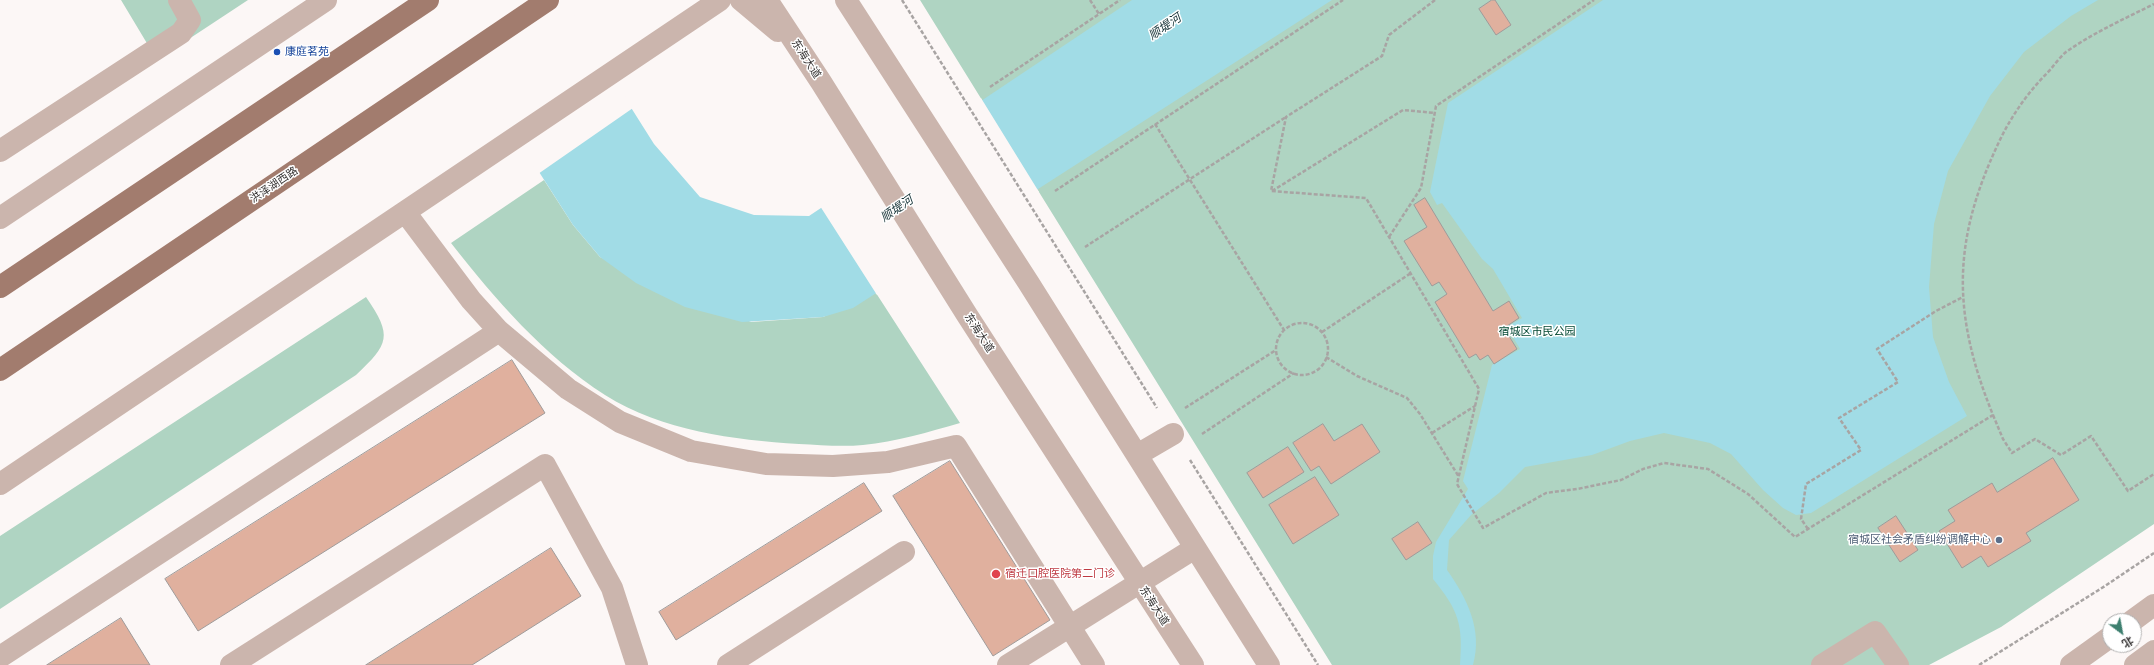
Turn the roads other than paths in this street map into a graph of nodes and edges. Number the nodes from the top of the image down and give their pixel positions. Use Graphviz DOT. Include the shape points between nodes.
graph roads {
  1 [pos="179,0"];
  2 [pos="326,0"];
  3 [pos="428,0"];
  4 [pos="517,0"];
  5 [pos="548,0"];
  6 [pos="720,0"];
  7 [pos="741,0"];
  8 [pos="767,0"];
  9 [pos="846,0"];
  10 [pos="854,0"];
  11 [pos="861,24"];
  12 [pos="505,29"];
  13 [pos="802,52"];
  14 [pos="0,152"];
  15 [pos="405,212"];
  16 [pos="0,218"];
  17 [pos="0,286"];
  18 [pos="499,330"];
  19 [pos="0,370"];
  20 [pos="1173,434"];
  21 [pos="1137,455"];
  22 [pos="0,484"];
  23 [pos="1195,548"];
  24 [pos="904,552"];
  25 [pos="1140,583"];
  26 [pos="2154,605"];
  27 [pos="2142,614"];
  28 [pos="1070,627"];
  29 [pos="2102,643"];
  30 [pos="2154,651"];
  31 [pos="0,657"];
  32 [pos="231,665"];
  33 [pos="637,665"];
  34 [pos="728,665"];
  35 [pos="1008,665"];
  36 [pos="1094,665"];
  37 [pos="1192,665"];
  38 [pos="1269,665"];
  39 [pos="1822,665"];
  40 [pos="1898,665"];
  41 [pos="2071,665"];
  42 [pos="2135,665"];
  1 -- 14 [label="street" via="190,20 181,33"];
  2 -- 16 [label="street"];
  3 -- 17 [label="main road"];
  4 -- 12 [label="main road" via="518,8"];
  5 -- 12 [label="main road, 洪泽湖西路"];
  6 -- 15 [label="street"];
  7 -- 13 [label="street"];
  8 -- 13 [label="street, 东海大道"];
  9 -- 11 [label="street"];
  10 -- 11 [label="street"];
  11 -- 21 [label="street"];
  12 -- 19 [label="main road, 洪泽湖西路"];
  13 -- 25 [label="street, 东海大道" via="967,315"];
  15 -- 18 [label="street" via="471,300"];
  15 -- 22 [label="street"];
  18 -- 28 [label="street" via="568,389 620,422 691,451 766,464 833,466 888,462 956,446"];
  18 -- 31 [label="street"];
  20 -- 21 [label="street"];
  21 -- 23 [label="street"];
  23 -- 25 [label="street"];
  23 -- 38 [label="street"];
  24 -- 34 [label="street"];
  25 -- 28 [label="street"];
  25 -- 37 [label="street, 东海大道"];
  26 -- 27 [label="street"];
  28 -- 35 [label="street"];
  28 -- 36 [label="street"];
  29 -- 41 [label="street"];
  30 -- 42 [label="street"];
  32 -- 33 [label="street" via="545,465 612,588"];
  39 -- 40 [label="street" via="1875,632"];
}
